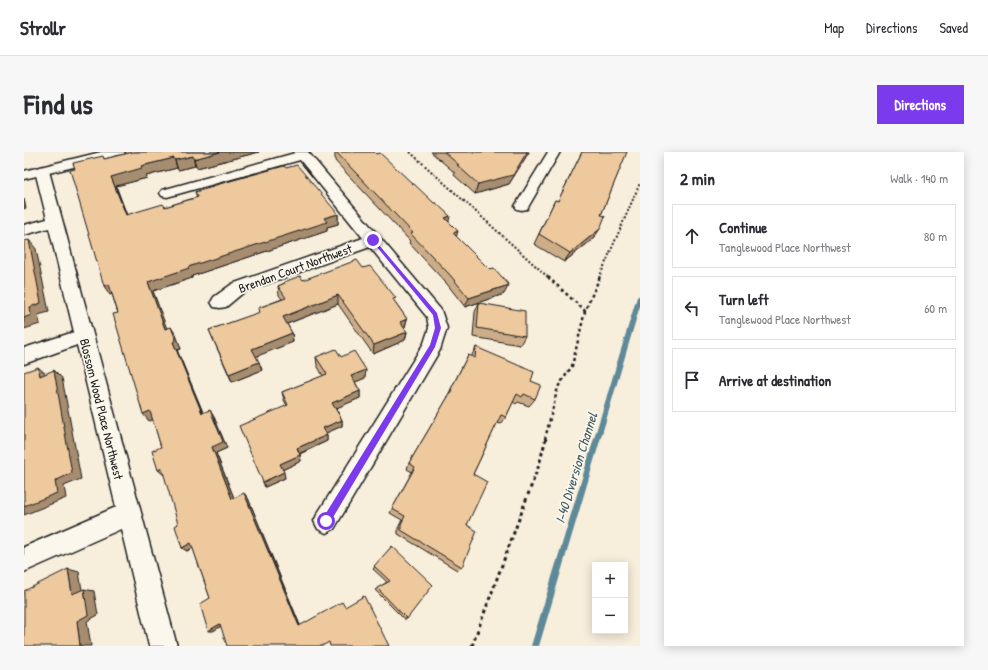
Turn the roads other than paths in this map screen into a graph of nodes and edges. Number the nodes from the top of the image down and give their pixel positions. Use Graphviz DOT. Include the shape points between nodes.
graph roads {
  1 [pos="118,152"];
  2 [pos="554,152"];
  3 [pos="301,154"];
  4 [pos="33,173"];
  5 [pos="167,193"];
  6 [pos="522,206"];
  7 [pos="55,221"];
  8 [pos="24,230"];
  9 [pos="373,240"];
  10 [pos="220,302"];
  11 [pos="83,336"];
  12 [pos="24,356"];
  13 [pos="128,514"];
  14 [pos="326,521"];
  15 [pos="24,560"];
  16 [pos="163,646"];
  1 -- 4 [label="street"];
  2 -- 6 [label="street"];
  3 -- 5 [label="street"];
  3 -- 9 [label="street"];
  4 -- 7 [label="street, Blossom Wood Place Northwest"];
  7 -- 8 [label="street"];
  7 -- 11 [label="street, Blossom Wood Place Northwest"];
  9 -- 10 [label="street, Brendan Court Northwest" via="238,288"];
  9 -- 14 [label="street" via="435,314 438,328 433,345"];
  11 -- 12 [label="street"];
  11 -- 13 [label="street, Blossom Wood Place Northwest"];
  13 -- 15 [label="street"];
  13 -- 16 [label="street, Blossom Wood Place Northwest"];
}
